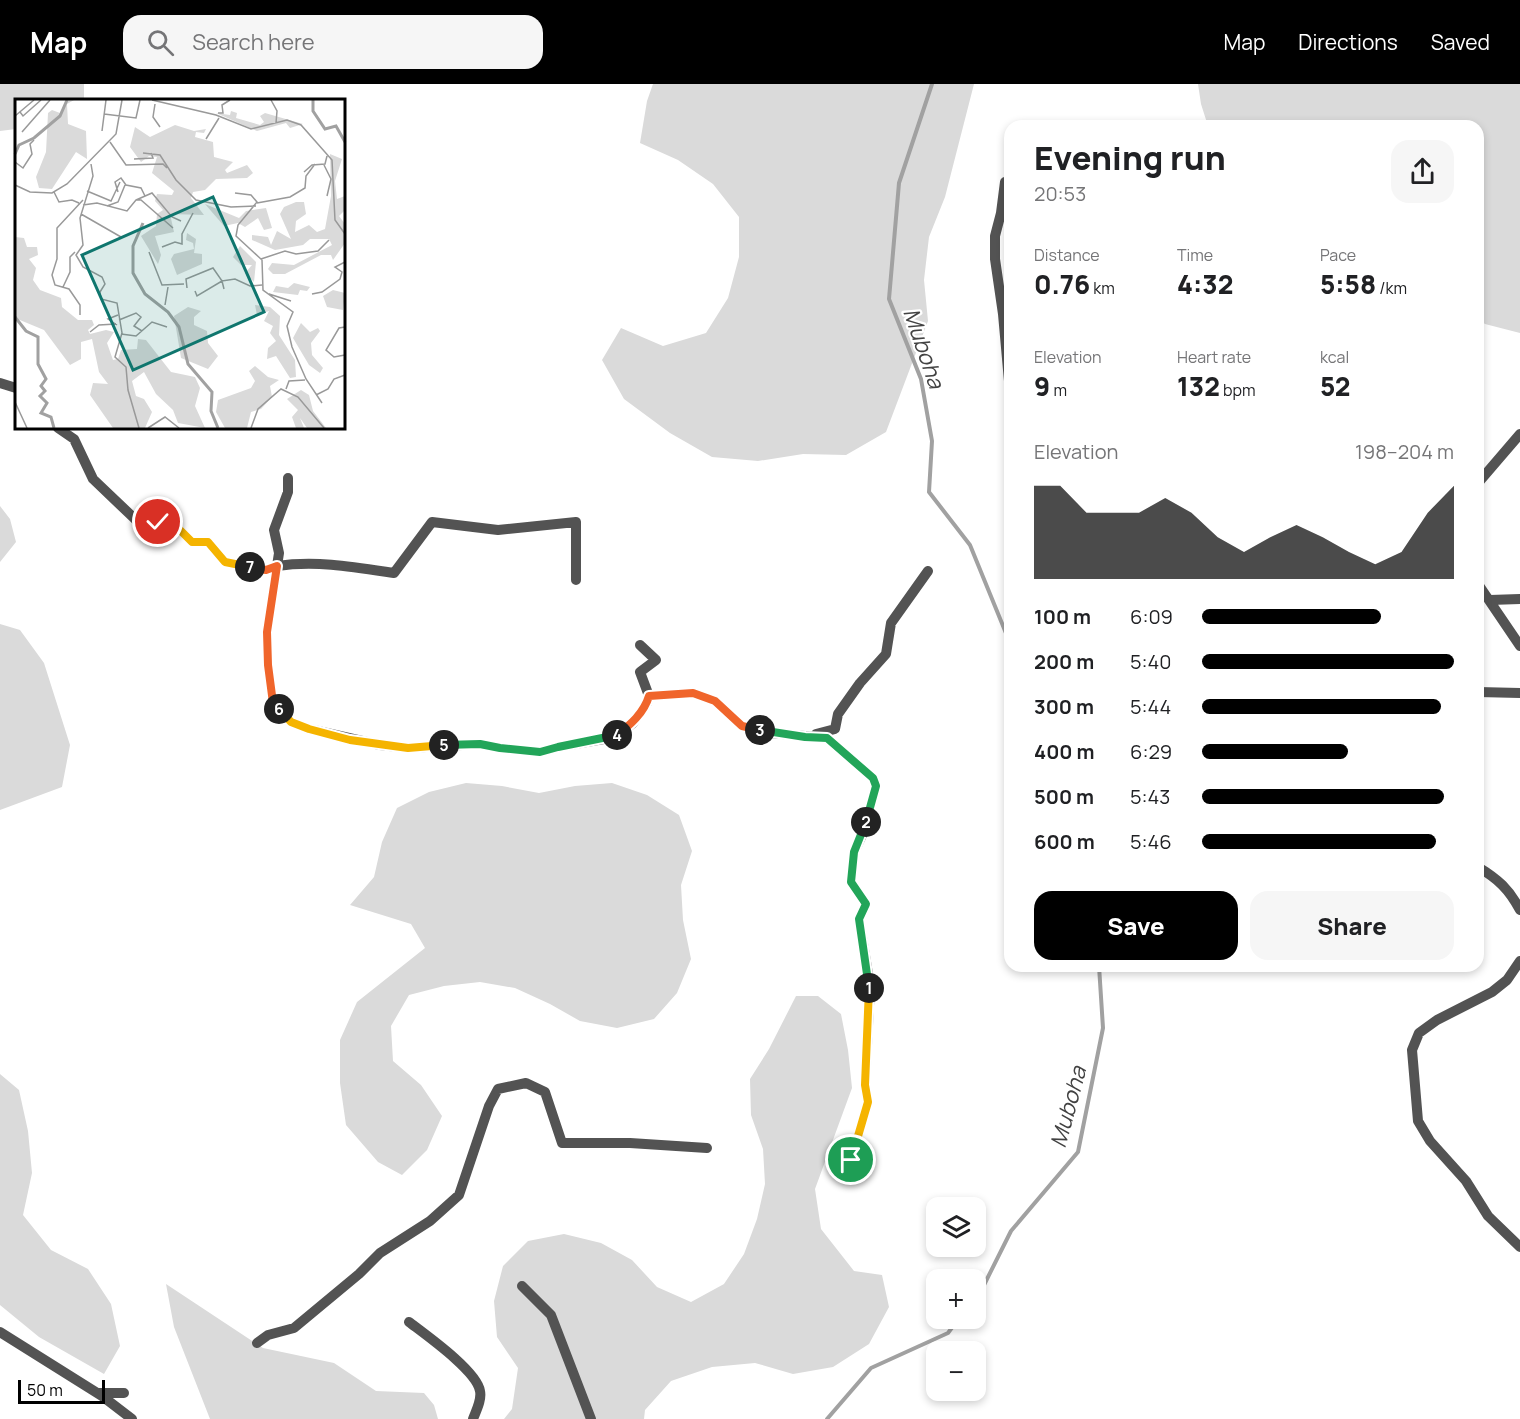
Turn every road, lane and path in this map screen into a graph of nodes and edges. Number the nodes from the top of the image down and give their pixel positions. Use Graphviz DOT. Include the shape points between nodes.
graph roads {
  1 [pos="1004,190"];
  2 [pos="1004,328"];
  3 [pos="0,383"];
  4 [pos="15,388"];
  5 [pos="59,429"];
  6 [pos="1520,434"];
  7 [pos="1484,476"];
  8 [pos="288,478"];
  9 [pos="277,566"];
  10 [pos="928,571"];
  11 [pos="576,580"];
  12 [pos="1484,592"];
  13 [pos="1520,599"];
  14 [pos="1490,600"];
  15 [pos="640,645"];
  16 [pos="1520,646"];
  17 [pos="1484,692"];
  18 [pos="1520,693"];
  19 [pos="649,696"];
  20 [pos="805,737"];
  21 [pos="1484,871"];
  22 [pos="1520,910"];
  23 [pos="1520,961"];
  24 [pos="707,1148"];
  25 [pos="851,1160"];
  26 [pos="1520,1246"];
  27 [pos="522,1286"];
  28 [pos="409,1322"];
  29 [pos="0,1332"];
  30 [pos="257,1343"];
  31 [pos="97,1393"];
  32 [pos="124,1393"];
  33 [pos="132,1419"];
  34 [pos="473,1419"];
  35 [pos="591,1419"];
  1 -- 2 [label="street" via="995,259"];
  3 -- 4 [label="street"];
  5 -- 9 [label="street" via="74,439 93,479 137,521 178,528 192,542 208,542 225,562 266,570"];
  6 -- 7 [label="street"];
  8 -- 9 [label="street" via="288,492 274,531 279,554"];
  9 -- 11 [label="street" via="300,562 394,573 432,522 498,530 576,522"];
  9 -- 19 [label="street" via="267,632 273,703 291,722 309,729 380,746 480,744 540,752 615,736 633,723"];
  10 -- 20 [label="street" via="891,623 886,654 838,714 836,729"];
  12 -- 14 [label="street"];
  13 -- 14 [label="street"];
  14 -- 16 [label="street"];
  15 -- 19 [label="street" via="656,660 640,672"];
  17 -- 18 [label="street"];
  19 -- 20 [label="street" via="693,693 715,701 742,726"];
  20 -- 25 [label="street" via="827,738 873,778 876,786 854,852 851,882 866,904 859,919 870,986 865,1085 868,1102"];
  21 -- 22 [label="street" via="1510,892"];
  23 -- 26 [label="street" via="1507,980 1492,992 1419,1033 1412,1050 1418,1120 1488,1216"];
  24 -- 30 [label="street" via="562,1143 545,1092 526,1083 498,1089 459,1195 430,1221 380,1253 294,1328 268,1335"];
  27 -- 35 [label="street" via="550,1315"];
  28 -- 34 [label="street" via="472,1376 480,1391"];
  29 -- 31 [label="street"];
  31 -- 32 [label="street"];
  31 -- 33 [label="street"];
}
